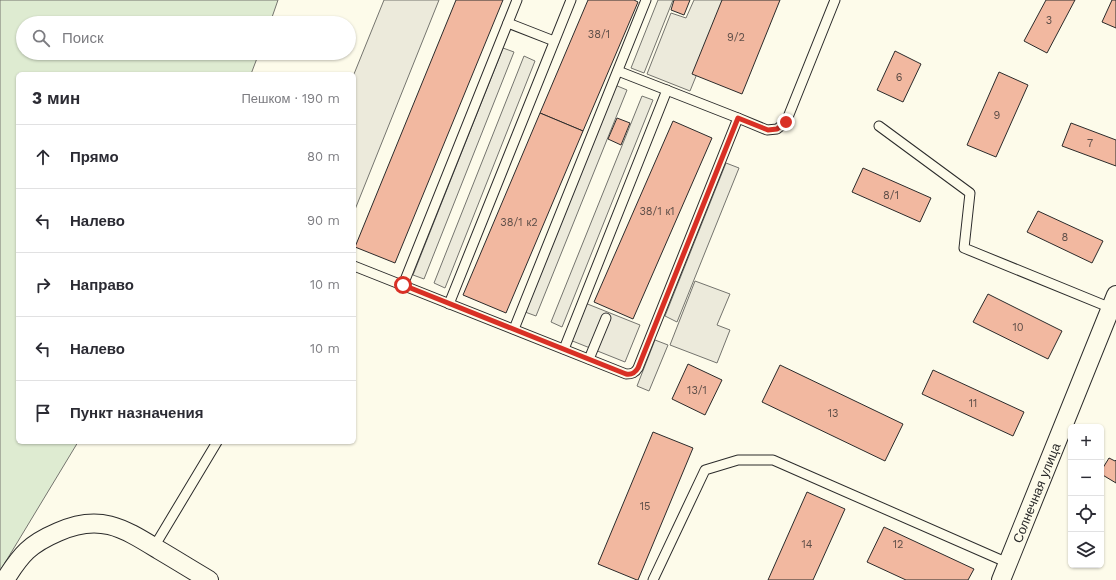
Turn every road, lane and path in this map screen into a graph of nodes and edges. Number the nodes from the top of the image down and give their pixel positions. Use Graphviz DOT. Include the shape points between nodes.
graph roads {
  1 [pos="517,0"];
  2 [pos="571,0"];
  3 [pos="646,0"];
  4 [pos="835,0"];
  5 [pos="508,23"];
  6 [pos="554,41"];
  7 [pos="618,70"];
  8 [pos="667,90"];
  9 [pos="738,118"];
  10 [pos="879,126"];
  11 [pos="356,267"];
  12 [pos="403,285"];
  13 [pos="1114,301"];
  14 [pos="449,304"];
  15 [pos="606,318"];
  16 [pos="514,329"];
  17 [pos="564,349"];
  18 [pos="589,359"];
  19 [pos="216,444"];
  20 [pos="154,547"];
  21 [pos="1008,563"];
  22 [pos="5,580"];
  23 [pos="209,580"];
  24 [pos="653,580"];
  25 [pos="1001,580"];
  1 -- 5 [label="lane"];
  2 -- 6 [label="lane"];
  3 -- 7 [label="lane"];
  4 -- 9 [label="lane" via="786,122 777,129 768,130"];
  5 -- 6 [label="lane"];
  5 -- 12 [label="lane"];
  6 -- 14 [label="lane"];
  7 -- 8 [label="lane"];
  7 -- 16 [label="lane"];
  8 -- 9 [label="lane"];
  8 -- 17 [label="lane"];
  9 -- 18 [label="lane" via="636,372 626,374"];
  10 -- 13 [label="lane" via="970,193 964,248"];
  11 -- 12 [label="lane"];
  12 -- 14 [label="lane"];
  13 -- 21 [label="street, Солнечная улица"];
  14 -- 16 [label="lane"];
  15 -- 18 [label="lane"];
  16 -- 17 [label="lane"];
  17 -- 18 [label="lane"];
  19 -- 20 [label="lane"];
  20 -- 22 [label="street" via="140,537 115,526 83,524 65,529 34,544 21,556"];
  20 -- 23 [label="street"];
  21 -- 24 [label="lane" via="773,460 738,460 705,470"];
  21 -- 25 [label="street, Солнечная улица"];
}
